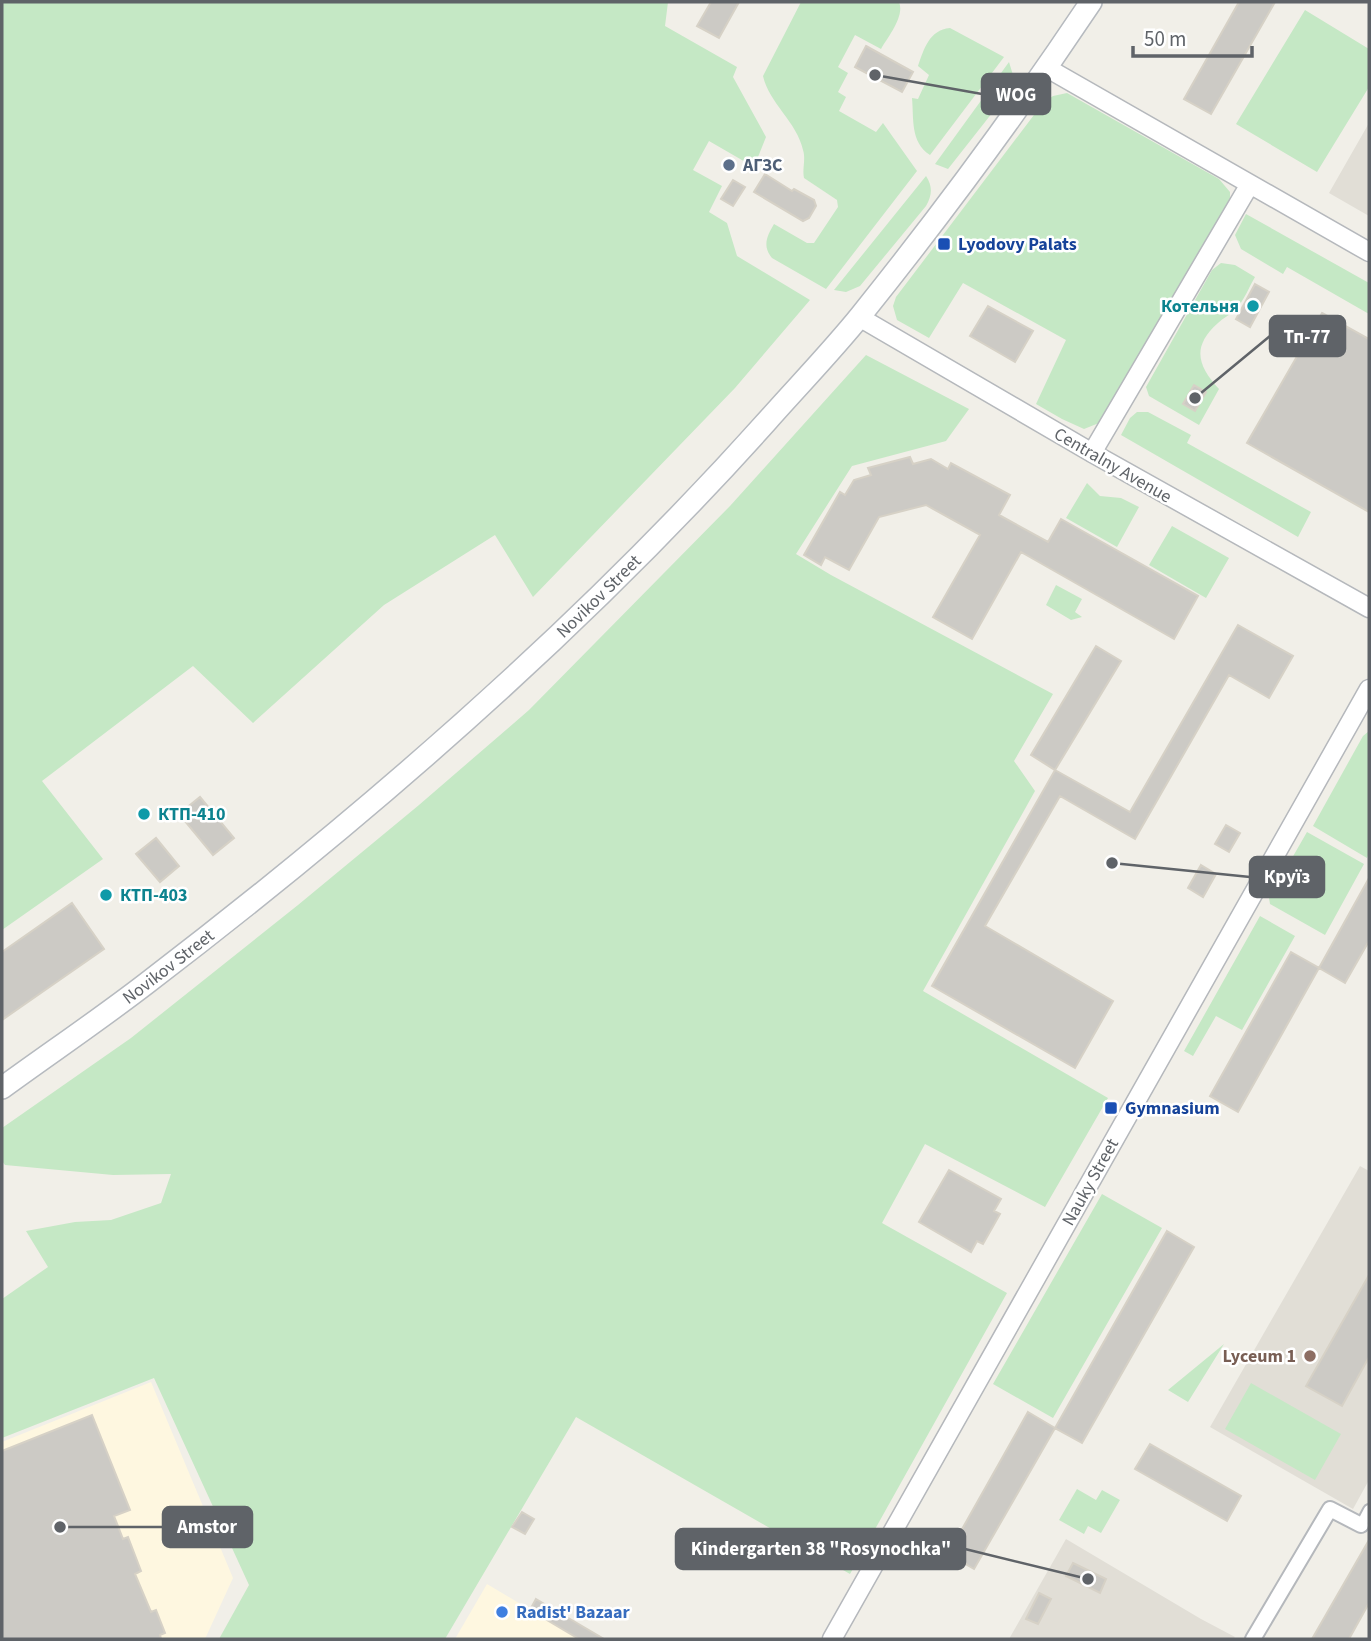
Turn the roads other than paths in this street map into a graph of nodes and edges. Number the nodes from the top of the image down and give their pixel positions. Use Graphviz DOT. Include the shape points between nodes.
graph roads {
  1 [pos="1090,2"];
  2 [pos="1047,68"];
  3 [pos="1250,184"];
  4 [pos="1369,252"];
  5 [pos="859,317"];
  6 [pos="1092,453"];
  7 [pos="1369,608"];
  8 [pos="1369,689"];
  9 [pos="2,1088"];
  10 [pos="1369,1510"];
  11 [pos="1361,1525"];
  12 [pos="832,1639"];
  13 [pos="1253,1639"];
  1 -- 2 [label="main road, Novikov Street"];
  2 -- 3 [label="street"];
  2 -- 5 [label="main road, Novikov Street"];
  3 -- 4 [label="street"];
  3 -- 6 [label="street"];
  5 -- 6 [label="street, Centralny Avenue"];
  5 -- 9 [label="main road, Novikov Street" via="600,596 451,731 243,908"];
  6 -- 7 [label="street, Centralny Avenue"];
  8 -- 12 [label="street, Nauky Street"];
  10 -- 11 [label="street"];
  11 -- 13 [label="street" via="1330,1509"];
}
